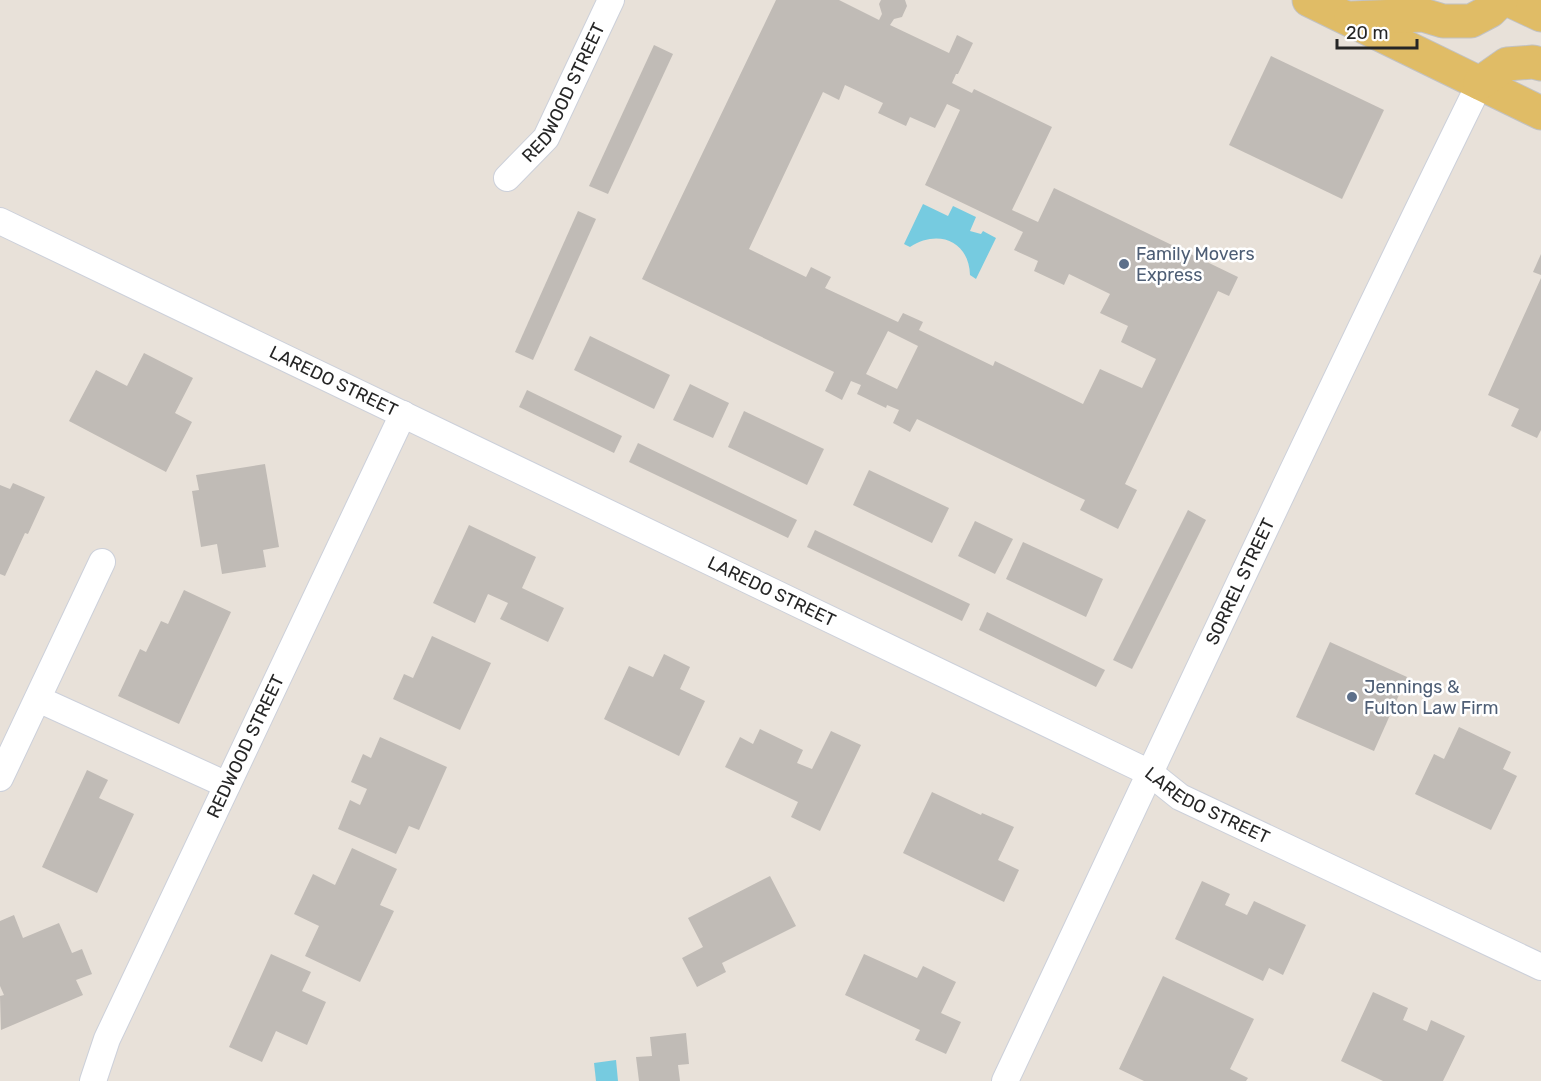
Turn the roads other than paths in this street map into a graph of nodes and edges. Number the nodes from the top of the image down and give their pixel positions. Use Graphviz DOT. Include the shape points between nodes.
graph roads {
  1 [pos="611,0"];
  2 [pos="1309,0"];
  3 [pos="1501,0"];
  4 [pos="1509,0"];
  5 [pos="1541,15"];
  6 [pos="1346,18"];
  7 [pos="1541,64"];
  8 [pos="1480,83"];
  9 [pos="1541,113"];
  10 [pos="507,178"];
  11 [pos="0,221"];
  12 [pos="403,414"];
  13 [pos="102,562"];
  14 [pos="38,699"];
  15 [pos="1150,773"];
  16 [pos="0,778"];
  17 [pos="227,785"];
  18 [pos="1541,967"];
  19 [pos="93,1081"];
  20 [pos="1005,1081"];
  1 -- 10 [label="street, REDWOOD STREET" via="546,138"];
  2 -- 6 [label="main road"];
  3 -- 6 [label="main road" via="1471,21 1443,21 1423,15"];
  4 -- 5 [label="main road"];
  6 -- 8 [label="main road"];
  7 -- 8 [label="main road" via="1507,64"];
  8 -- 9 [label="main road"];
  8 -- 15 [label="street, SORREL STREET"];
  11 -- 12 [label="street, LAREDO STREET"];
  12 -- 15 [label="street, LAREDO STREET"];
  12 -- 17 [label="street, REDWOOD STREET"];
  13 -- 14 [label="street"];
  14 -- 16 [label="street"];
  14 -- 17 [label="street"];
  15 -- 18 [label="street, LAREDO STREET" via="1180,797"];
  15 -- 20 [label="street, SORREL STREET"];
  17 -- 19 [label="street, REDWOOD STREET" via="107,1039"];
}
